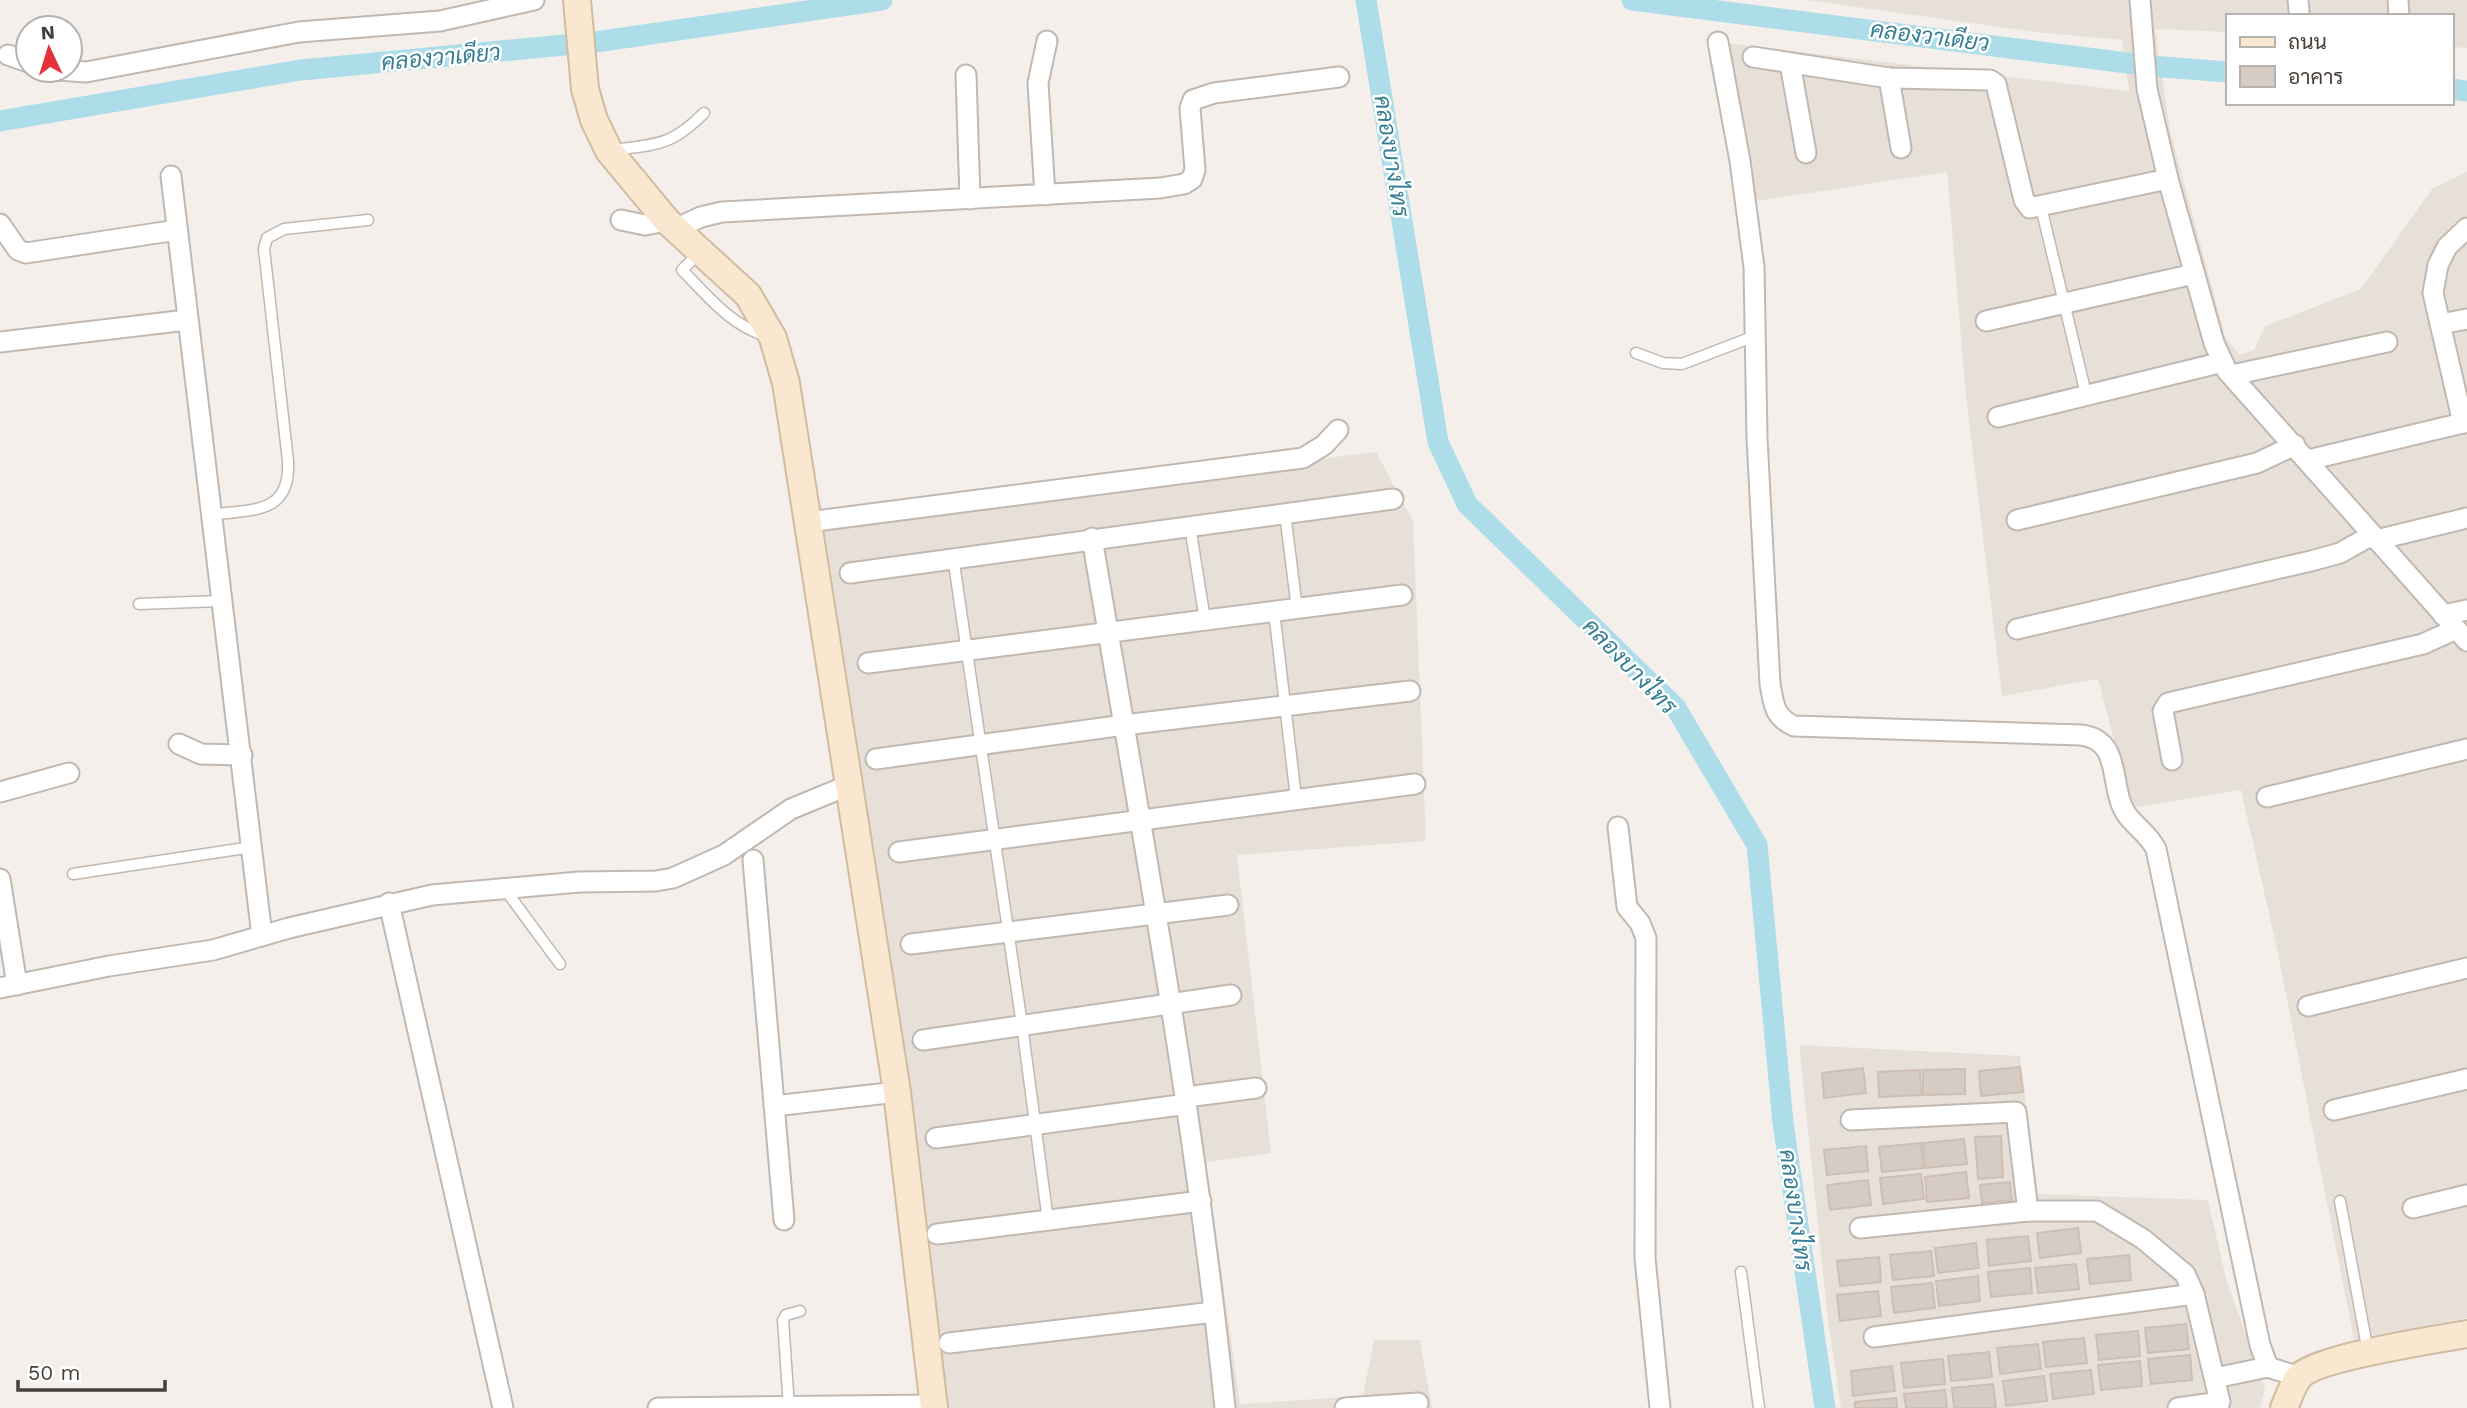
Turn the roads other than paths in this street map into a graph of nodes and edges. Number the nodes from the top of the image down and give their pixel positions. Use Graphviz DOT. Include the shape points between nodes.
graph roads {
  1 [pos="534,0"];
  2 [pos="2140,0"];
  3 [pos="582,6"];
  4 [pos="1047,41"];
  5 [pos="1718,42"];
  6 [pos="8,55"];
  7 [pos="14,57"];
  8 [pos="1753,57"];
  9 [pos="1790,63"];
  10 [pos="84,72"];
  11 [pos="965,75"];
  12 [pos="1339,77"];
  13 [pos="1889,78"];
  14 [pos="704,113"];
  15 [pos="1901,148"];
  16 [pos="609,150"];
  17 [pos="1806,153"];
  18 [pos="171,176"];
  19 [pos="2168,178"];
  20 [pos="1045,195"];
  21 [pos="970,199"];
  22 [pos="2041,207"];
  23 [pos="621,219"];
  24 [pos="368,220"];
  25 [pos="0,224"];
  26 [pos="671,225"];
  27 [pos="2467,228"];
  28 [pos="177,230"];
  29 [pos="2194,274"];
  30 [pos="2066,303"];
  31 [pos="2467,319"];
  32 [pos="187,320"];
  33 [pos="1986,321"];
  34 [pos="2440,324"];
  35 [pos="1755,336"];
  36 [pos="0,342"];
  37 [pos="2387,342"];
  38 [pos="1636,353"];
  39 [pos="2227,369"];
  40 [pos="2086,394"];
  41 [pos="1998,417"];
  42 [pos="2465,422"];
  43 [pos="1338,430"];
  44 [pos="2301,453"];
  45 [pos="1392,499"];
  46 [pos="1285,513"];
  47 [pos="211,515"];
  48 [pos="2467,519"];
  49 [pos="2017,520"];
  50 [pos="808,522"];
  51 [pos="1190,526"];
  52 [pos="2374,537"];
  53 [pos="1092,538"];
  54 [pos="953,557"];
  55 [pos="850,573"];
  56 [pos="1402,595"];
  57 [pos="220,601"];
  58 [pos="139,604"];
  59 [pos="1297,609"];
  60 [pos="2467,610"];
  61 [pos="1274,611"];
  62 [pos="1205,620"];
  63 [pos="2017,629"];
  64 [pos="2455,629"];
  65 [pos="1108,633"];
  66 [pos="967,651"];
  67 [pos="868,663"];
  68 [pos="1410,691"];
  69 [pos="1283,705"];
  70 [pos="1124,725"];
  71 [pos="179,744"];
  72 [pos="982,744"];
  73 [pos="2467,749"];
  74 [pos="242,755"];
  75 [pos="876,759"];
  76 [pos="2172,760"];
  77 [pos="69,773"];
  78 [pos="1415,784"];
  79 [pos="849,785"];
  80 [pos="0,792"];
  81 [pos="2267,797"];
  82 [pos="1296,798"];
  83 [pos="1139,818"];
  84 [pos="1618,827"];
  85 [pos="995,839"];
  86 [pos="253,847"];
  87 [pos="898,852"];
  88 [pos="753,860"];
  89 [pos="73,874"];
  90 [pos="0,879"];
  91 [pos="504,888"];
  92 [pos="389,903"];
  93 [pos="1228,905"];
  94 [pos="1157,912"];
  95 [pos="1009,931"];
  96 [pos="262,936"];
  97 [pos="911,944"];
  98 [pos="559,964"];
  99 [pos="2467,968"];
  100 [pos="9,986"];
  101 [pos="1231,995"];
  102 [pos="1172,1002"];
  103 [pos="2308,1006"];
  104 [pos="1022,1025"];
  105 [pos="923,1040"];
  106 [pos="2467,1079"];
  107 [pos="1256,1088"];
  108 [pos="897,1092"];
  109 [pos="1187,1101"];
  110 [pos="774,1106"];
  111 [pos="2334,1110"];
  112 [pos="1851,1120"];
  113 [pos="1036,1125"];
  114 [pos="936,1139"];
  115 [pos="2467,1195"];
  116 [pos="2340,1201"];
  117 [pos="1201,1202"];
  118 [pos="2413,1208"];
  119 [pos="2028,1211"];
  120 [pos="784,1220"];
  121 [pos="1048,1221"];
  122 [pos="1860,1228"];
  123 [pos="937,1234"];
  124 [pos="1741,1272"];
  125 [pos="2194,1294"];
  126 [pos="800,1311"];
  127 [pos="1214,1312"];
  128 [pos="2467,1334"];
  129 [pos="1874,1337"];
  130 [pos="948,1343"];
  131 [pos="2368,1352"];
  132 [pos="2268,1367"];
  133 [pos="2299,1377"];
  134 [pos="2215,1378"];
  135 [pos="1418,1403"];
  136 [pos="753,1407"];
  137 [pos="789,1407"];
  138 [pos="934,1407"];
  139 [pos="503,1408"];
  140 [pos="658,1408"];
  141 [pos="1225,1408"];
  142 [pos="1345,1408"];
  143 [pos="1660,1408"];
  144 [pos="1759,1408"];
  145 [pos="2178,1408"];
  146 [pos="2284,1408"];
  1 -- 10 [label="street" via="440,21 299,32"];
  2 -- 19 [label="street" via="2147,89"];
  3 -- 16 [label="street" via="585,89"];
  4 -- 20 [label="street" via="1038,83"];
  5 -- 35 [label="street" via="1752,254"];
  6 -- 7 [label="street"];
  8 -- 9 [label="street"];
  9 -- 13 [label="street"];
  9 -- 17 [label="street"];
  11 -- 21 [label="street"];
  12 -- 20 [label="street" via="1214,93 1194,100 1190,108 1195,170 1184,184"];
  13 -- 15 [label="street"];
  13 -- 22 [label="street" via="1962,77 1996,84 2024,200 2030,208"];
  14 -- 16 [label="lane" via="681,136 665,143"];
  16 -- 26 [label="street"];
  18 -- 28 [label="street"];
  19 -- 22 [label="street"];
  19 -- 29 [label="street"];
  20 -- 21 [label="street"];
  21 -- 26 [label="street" via="722,212"];
  22 -- 30 [label="lane"];
  23 -- 26 [label="street"];
  24 -- 47 [label="lane" via="284,229 267,238 264,249 287,484 271,506"];
  25 -- 28 [label="street" via="18,250 26,253"];
  26 -- 50 [label="street" via="748,295 773,338 786,383"];
  27 -- 34 [label="street" via="2446,247 2438,265 2433,293"];
  28 -- 32 [label="street"];
  29 -- 30 [label="street"];
  29 -- 39 [label="street" via="2214,343"];
  30 -- 33 [label="street"];
  30 -- 40 [label="lane"];
  31 -- 34 [label="street"];
  32 -- 36 [label="street"];
  32 -- 47 [label="street"];
  34 -- 42 [label="street"];
  35 -- 38 [label="lane" via="1682,364"];
  35 -- 132 [label="street" via="1770,684 1775,711 1794,726 2081,736 2092,737 2105,748 2127,815 2156,849 2226,1193"];
  37 -- 39 [label="street"];
  39 -- 40 [label="street"];
  39 -- 44 [label="street"];
  40 -- 41 [label="street"];
  42 -- 44 [label="street"];
  43 -- 50 [label="street" via="1303,458"];
  44 -- 49 [label="street"];
  44 -- 52 [label="street"];
  45 -- 46 [label="street"];
  46 -- 51 [label="street"];
  46 -- 59 [label="lane"];
  47 -- 57 [label="street"];
  48 -- 52 [label="street"];
  50 -- 79 [label="street"];
  51 -- 53 [label="street"];
  51 -- 62 [label="lane"];
  52 -- 63 [label="street" via="2311,561"];
  52 -- 64 [label="street"];
  53 -- 54 [label="street"];
  53 -- 65 [label="street"];
  54 -- 55 [label="street"];
  54 -- 66 [label="lane"];
  56 -- 59 [label="street"];
  57 -- 58 [label="lane"];
  57 -- 74 [label="street"];
  59 -- 61 [label="street"];
  60 -- 64 [label="street"];
  61 -- 62 [label="street"];
  61 -- 69 [label="lane"];
  62 -- 65 [label="street"];
  64 -- 76 [label="street" via="2423,644 2168,703 2163,711"];
  65 -- 66 [label="street"];
  65 -- 70 [label="street"];
  66 -- 67 [label="street"];
  66 -- 72 [label="lane"];
  68 -- 69 [label="street"];
  69 -- 70 [label="street"];
  69 -- 82 [label="lane"];
  70 -- 72 [label="street"];
  70 -- 83 [label="street"];
  71 -- 74 [label="street" via="201,754"];
  72 -- 75 [label="street"];
  72 -- 85 [label="lane"];
  73 -- 81 [label="street"];
  74 -- 86 [label="street"];
  77 -- 80 [label="street"];
  78 -- 82 [label="street"];
  79 -- 91 [label="street" via="791,809 724,855 673,878"];
  79 -- 108 [label="street"];
  82 -- 83 [label="street"];
  83 -- 85 [label="street"];
  83 -- 94 [label="street"];
  84 -- 143 [label="street" via="1626,907 1640,923 1646,948 1645,1258"];
  85 -- 87 [label="street"];
  85 -- 95 [label="lane"];
  86 -- 89 [label="lane"];
  86 -- 96 [label="street"];
  88 -- 110 [label="street"];
  90 -- 100 [label="street"];
  91 -- 92 [label="street"];
  91 -- 98 [label="lane"];
  92 -- 96 [label="street"];
  92 -- 139 [label="street"];
  93 -- 94 [label="street"];
  94 -- 95 [label="street"];
  94 -- 102 [label="street"];
  95 -- 97 [label="street"];
  95 -- 104 [label="lane"];
  96 -- 100 [label="street" via="213,950"];
  99 -- 103 [label="street"];
  101 -- 102 [label="street"];
  102 -- 104 [label="street"];
  102 -- 109 [label="street"];
  104 -- 105 [label="street"];
  104 -- 113 [label="lane"];
  106 -- 111 [label="street"];
  107 -- 109 [label="street"];
  108 -- 110 [label="street"];
  108 -- 138 [label="street"];
  109 -- 113 [label="street"];
  109 -- 117 [label="street"];
  110 -- 120 [label="street"];
  112 -- 119 [label="street" via="2016,1112"];
  113 -- 114 [label="street"];
  113 -- 121 [label="lane"];
  115 -- 118 [label="street"];
  116 -- 131 [label="lane"];
  117 -- 121 [label="street"];
  117 -- 127 [label="street"];
  119 -- 122 [label="street"];
  119 -- 125 [label="street" via="2097,1211 2143,1239 2185,1274"];
  121 -- 123 [label="street"];
  124 -- 144 [label="lane"];
  125 -- 129 [label="street"];
  125 -- 134 [label="street"];
  126 -- 137 [label="lane" via="783,1320"];
  127 -- 130 [label="street"];
  127 -- 141 [label="street"];
  128 -- 131 [label="street"];
  131 -- 133 [label="street"];
  132 -- 133 [label="street"];
  132 -- 134 [label="street"];
  133 -- 146 [label="street"];
  134 -- 145 [label="street" via="2220,1402"];
  135 -- 142 [label="street"];
  136 -- 137 [label="street"];
  136 -- 140 [label="street"];
  137 -- 138 [label="street"];
}
